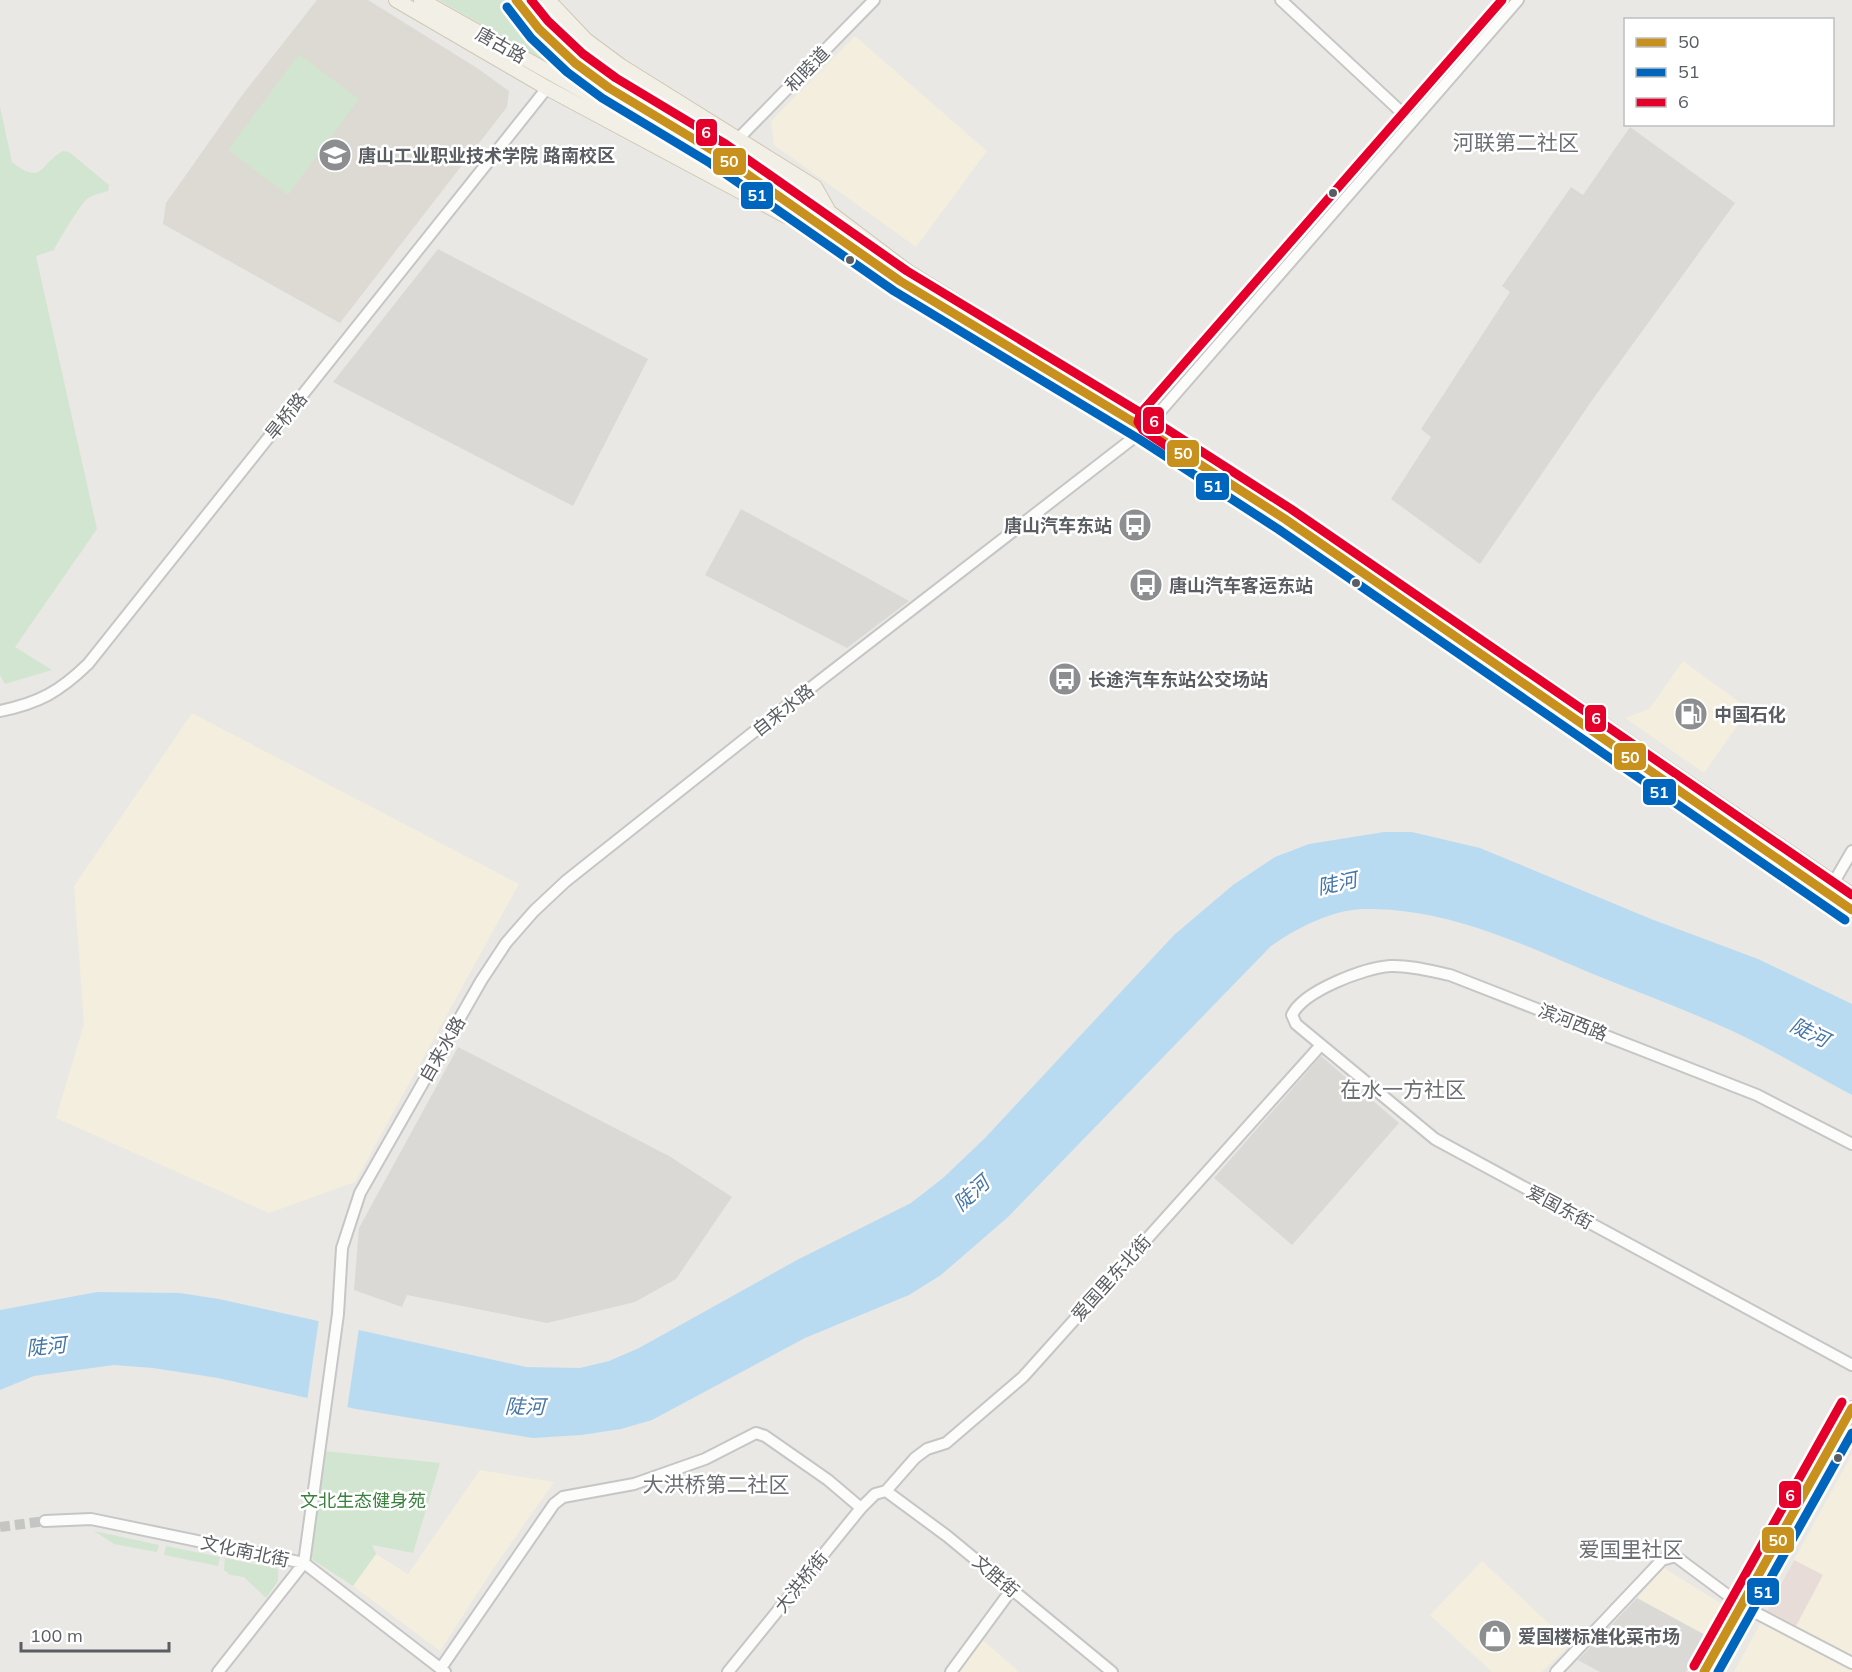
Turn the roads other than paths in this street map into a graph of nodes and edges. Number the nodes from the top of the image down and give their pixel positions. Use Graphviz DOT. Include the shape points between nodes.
graph roads {
  1 [pos="396,0"];
  2 [pos="421,0"];
  3 [pos="516,0"];
  4 [pos="530,0"];
  5 [pos="548,0"];
  6 [pos="874,0"];
  7 [pos="1281,0"];
  8 [pos="1518,0"];
  9 [pos="547,88"];
  10 [pos="1412,122"];
  11 [pos="739,138"];
  12 [pos="717,153"];
  13 [pos="829,212"];
  14 [pos="814,221"];
  15 [pos="1147,425"];
  16 [pos="0,711"];
  17 [pos="1852,851"];
  18 [pos="1830,888"];
  19 [pos="1852,895"];
  20 [pos="1852,909"];
  21 [pos="1292,1015"];
  22 [pos="1321,1045"];
  23 [pos="1852,1144"];
  24 [pos="1852,1365"];
  25 [pos="1852,1408"];
  26 [pos="881,1493"];
  27 [pos="861,1508"];
  28 [pos="45,1521"];
  29 [pos="304,1563"];
  30 [pos="1012,1589"];
  31 [pos="1741,1605"];
  32 [pos="1852,1663"];
  33 [pos="443,1670"];
  34 [pos="218,1672"];
  35 [pos="728,1672"];
  36 [pos="951,1672"];
  37 [pos="1112,1672"];
  38 [pos="1556,1672"];
  39 [pos="1704,1672"];
  1 -- 9 [label="main road"];
  2 -- 12 [label="main road, 唐古路"];
  3 -- 12 [label="main road" via="575,63"];
  4 -- 12 [label="main road, 唐古路" via="598,66"];
  5 -- 11 [label="main road" via="586,40 621,66"];
  6 -- 11 [label="street, 和睦道"];
  7 -- 10 [label="street"];
  8 -- 10 [label="street, 自来水路"];
  9 -- 14 [label="main road" via="789,218"];
  9 -- 16 [label="street, 旱桥路" via="88,664 65,687 41,700"];
  10 -- 15 [label="street, 自来水路"];
  11 -- 13 [label="main road" via="815,187"];
  12 -- 13 [label="main road, 唐古路"];
  12 -- 14 [label="main road, 唐古路"];
  13 -- 15 [label="main road, 唐古路" via="907,271"];
  14 -- 15 [label="main road, 唐古路" via="900,281"];
  15 -- 18 [label="main road, 唐古路" via="1291,511"];
  15 -- 29 [label="street, 自来水路" via="566,881 506,943 360,1193 342,1248 338,1314"];
  17 -- 18 [label="street"];
  18 -- 19 [label="main road, 唐古路"];
  18 -- 20 [label="main road, 唐古路"];
  21 -- 22 [label="street, 爱国东街" via="1296,1024"];
  21 -- 23 [label="street, 滨河西路" via="1296,1007 1328,986 1359,973 1390,966 1425,969 1450,975 1757,1095"];
  22 -- 24 [label="street, 爱国东街" via="1435,1139"];
  22 -- 26 [label="street, 爱国里东北街" via="1023,1377 946,1443 915,1458"];
  25 -- 31 [label="main road"];
  26 -- 27 [label="street, 大洪桥街"];
  26 -- 30 [label="street, 文胜街" via="947,1536"];
  27 -- 33 [label="street" via="828,1480 756,1433 705,1459 634,1484 563,1497 554,1504"];
  27 -- 35 [label="street, 大洪桥街"];
  28 -- 29 [label="street, 文化南北街" via="91,1519"];
  29 -- 33 [label="street, 文化南北街"];
  29 -- 34 [label="street"];
  30 -- 36 [label="street"];
  30 -- 37 [label="street, 文胜街"];
  31 -- 32 [label="street"];
  31 -- 38 [label="street" via="1675,1556 1662,1560"];
  31 -- 39 [label="main road"];
}
